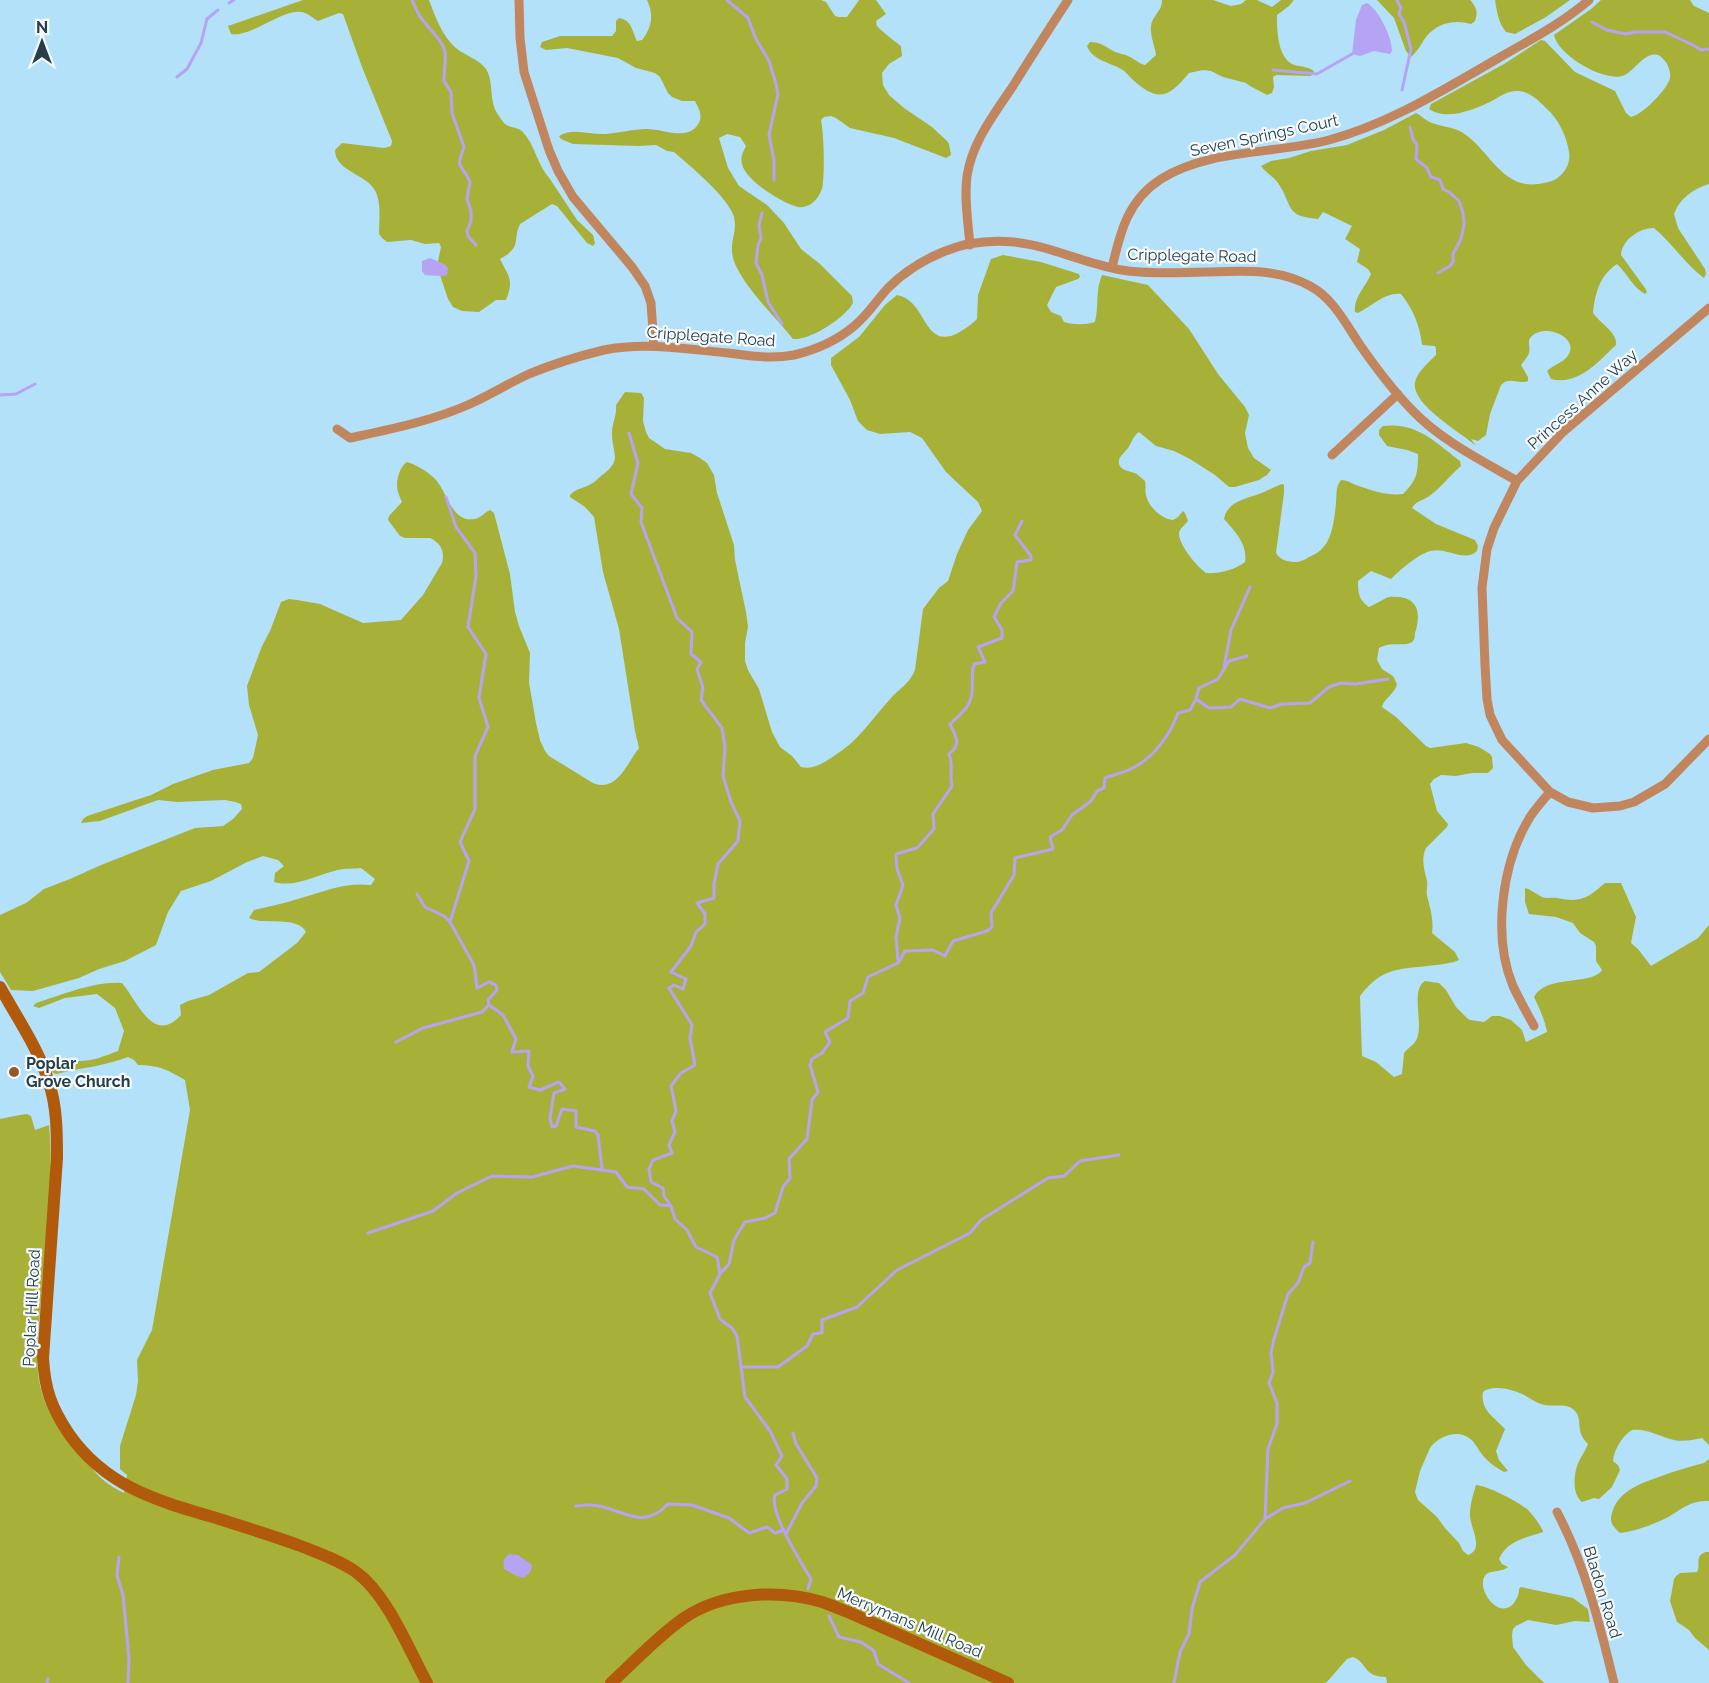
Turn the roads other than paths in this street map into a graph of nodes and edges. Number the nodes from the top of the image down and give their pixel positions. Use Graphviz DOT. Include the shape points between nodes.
graph roads {
  1 [pos="519,0"];
  2 [pos="1068,0"];
  3 [pos="1589,0"];
  4 [pos="970,245"];
  5 [pos="1112,268"];
  6 [pos="1709,308"];
  7 [pos="654,346"];
  8 [pos="1398,394"];
  9 [pos="337,429"];
  10 [pos="1332,455"];
  11 [pos="1518,481"];
  12 [pos="1709,739"];
  13 [pos="1550,792"];
  14 [pos="0,987"];
  15 [pos="1534,1026"];
  16 [pos="1557,1512"];
  17 [pos="427,1683"];
  18 [pos="611,1683"];
  19 [pos="1008,1683"];
  20 [pos="1614,1683"];
  1 -- 7 [label="street" via="524,72 549,150 573,197 645,286 651,303"];
  2 -- 4 [label="street" via="985,129 971,159 966,200"];
  3 -- 5 [label="street, Seven Springs Court" via="1468,76 1384,120 1328,140 1213,159 1174,171 1144,194 1133,208 1123,224"];
  4 -- 5 [label="street, Cripplegate Road" via="1029,245"];
  4 -- 7 [label="street, Cripplegate Road" via="940,253 909,270 854,327 811,350 767,357"];
  5 -- 8 [label="street, Cripplegate Road" via="1172,273 1250,270 1292,278 1322,293 1335,307"];
  6 -- 11 [label="street, Princess Anne Way" via="1563,432"];
  7 -- 9 [label="street, Cripplegate Road" via="607,350 567,361 410,425 350,438"];
  8 -- 10 [label="street"];
  8 -- 11 [label="street, Cripplegate Road" via="1454,444"];
  11 -- 13 [label="street, Princess Anne Way" via="1494,528 1484,567 1487,699 1490,716 1502,740"];
  12 -- 13 [label="street, Princess Anne Way" via="1665,784 1634,802 1593,808 1568,802"];
  13 -- 15 [label="street" via="1530,817 1520,838 1509,871 1502,915 1504,954 1512,984"];
  14 -- 17 [label="street, Poplar Hill Road" via="40,1059 53,1100 57,1158 43,1358 50,1399 65,1426 96,1464 138,1492 289,1542 358,1573 382,1600"];
  16 -- 20 [label="street, Bladon Road" via="1578,1558"];
  18 -- 19 [label="street, Merrymans Mill Road" via="684,1618 704,1607 740,1597 774,1594 840,1608"];
}
